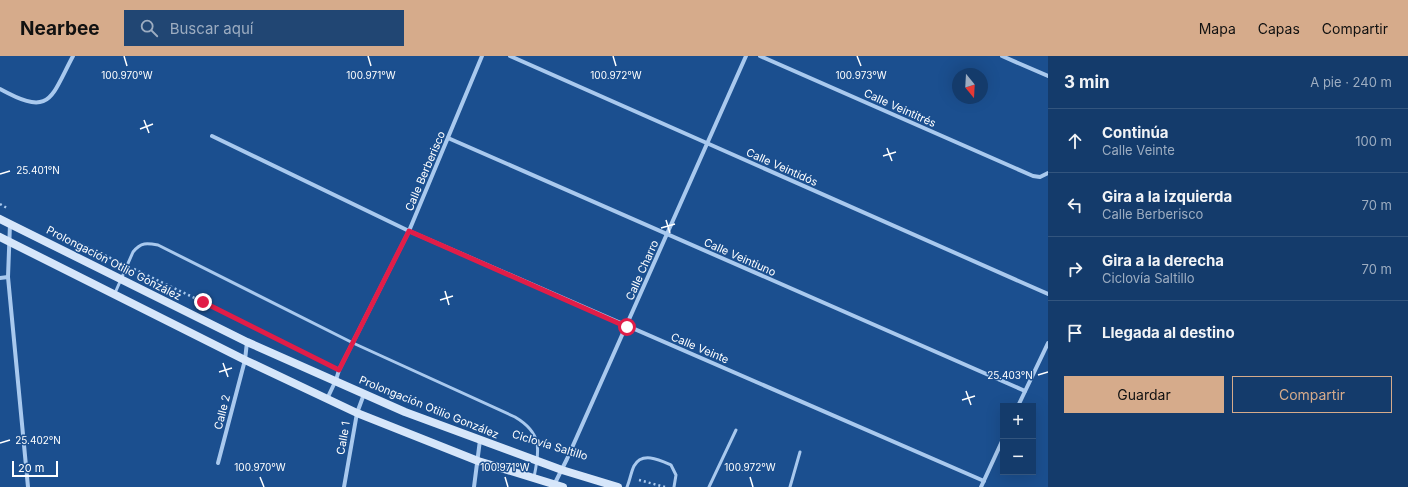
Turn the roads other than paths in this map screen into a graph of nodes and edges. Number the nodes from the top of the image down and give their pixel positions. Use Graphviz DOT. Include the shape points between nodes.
graph roads {
  1 [pos="73,56"];
  2 [pos="482,56"];
  3 [pos="510,56"];
  4 [pos="746,56"];
  5 [pos="760,56"];
  6 [pos="1002,56"];
  7 [pos="1048,76"];
  8 [pos="0,89"];
  9 [pos="212,136"];
  10 [pos="448,138"];
  11 [pos="708,144"];
  12 [pos="1048,174"];
  13 [pos="0,219"];
  14 [pos="10,224"];
  15 [pos="409,231"];
  16 [pos="667,235"];
  17 [pos="0,237"];
  18 [pos="10,242"];
  19 [pos="8,277"];
  20 [pos="0,278"];
  21 [pos="121,279"];
  22 [pos="1048,294"];
  23 [pos="115,295"];
  24 [pos="627,327"];
  25 [pos="247,342"];
  26 [pos="353,343"];
  27 [pos="1048,343"];
  28 [pos="245,360"];
  29 [pos="336,380"];
  30 [pos="1025,391"];
  31 [pos="364,393"];
  32 [pos="327,399"];
  33 [pos="1019,403"];
  34 [pos="357,413"];
  35 [pos="736,430"];
  36 [pos="480,440"];
  37 [pos="1000,446"];
  38 [pos="800,452"];
  39 [pos="478,461"];
  40 [pos="537,461"];
  41 [pos="218,463"];
  42 [pos="562,470"];
  43 [pos="534,478"];
  44 [pos="984,481"];
  45 [pos="554,486"];
  46 [pos="28,487"];
  47 [pos="344,487"];
  48 [pos="474,487"];
  49 [pos="563,487"];
  50 [pos="618,487"];
  51 [pos="627,487"];
  52 [pos="674,487"];
  53 [pos="709,487"];
  54 [pos="790,487"];
  55 [pos="981,487"];
  1 -- 8 [label="street" via="47,101 30,103"];
  2 -- 10 [label="street, Calle Berberisco"];
  3 -- 11 [label="street, Calle Veintidós"];
  4 -- 11 [label="street, Calle Charro"];
  5 -- 12 [label="street, Calle Veintitrés" via="1033,176"];
  6 -- 7 [label="street"];
  9 -- 15 [label="street, Calle Veinte"];
  10 -- 15 [label="street, Calle Berberisco"];
  10 -- 16 [label="street, Calle Veintiuno"];
  11 -- 16 [label="street, Calle Charro"];
  11 -- 22 [label="street, Calle Veintidós"];
  13 -- 14 [label="main road, Prolongación Otilio González"];
  14 -- 18 [label="street"];
  14 -- 21 [label="main road, Prolongación Otilio González"];
  15 -- 24 [label="street, Calle Veinte"];
  15 -- 26 [label="street, Calle Berberisco"];
  16 -- 24 [label="street, Calle Charro"];
  16 -- 30 [label="street, Calle Veintiuno"];
  17 -- 18 [label="main road"];
  18 -- 19 [label="street"];
  18 -- 23 [label="main road"];
  19 -- 20 [label="street"];
  19 -- 46 [label="street"];
  21 -- 23 [label="lane"];
  21 -- 25 [label="main road, Prolongación Otilio González"];
  21 -- 26 [label="lane" via="138,246 158,245"];
  23 -- 28 [label="main road"];
  24 -- 42 [label="street, Calle Charro"];
  24 -- 44 [label="street, Calle Veinte"];
  25 -- 28 [label="street, Calle 2"];
  25 -- 29 [label="main road, Prolongación Otilio González"];
  26 -- 29 [label="street, Calle Berberisco"];
  26 -- 40 [label="lane" via="525,423 536,437"];
  27 -- 30 [label="street"];
  28 -- 32 [label="main road"];
  28 -- 41 [label="street, Calle 2"];
  29 -- 31 [label="main road, Prolongación Otilio González"];
  29 -- 32 [label="street, Calle Berberisco"];
  30 -- 33 [label="street"];
  31 -- 34 [label="street, Calle 1"];
  31 -- 36 [label="main road, Prolongación Otilio González" via="405,412"];
  32 -- 34 [label="main road"];
  34 -- 39 [label="main road"];
  34 -- 47 [label="street, Calle 1"];
  35 -- 53 [label="lane"];
  36 -- 39 [label="street"];
  36 -- 40 [label="main road, Prolongación Otilio González"];
  37 -- 44 [label="street"];
  38 -- 54 [label="lane"];
  39 -- 43 [label="main road"];
  39 -- 48 [label="street"];
  40 -- 42 [label="main road, Prolongación Otilio González"];
  40 -- 43 [label="lane"];
  42 -- 45 [label="street, Calle Charro"];
  42 -- 50 [label="main road, Prolongación Otilio González"];
  43 -- 45 [label="main road"];
  44 -- 55 [label="street"];
  45 -- 49 [label="main road"];
  51 -- 52 [label="lane" via="634,466 649,457 671,465 676,474"];
}
